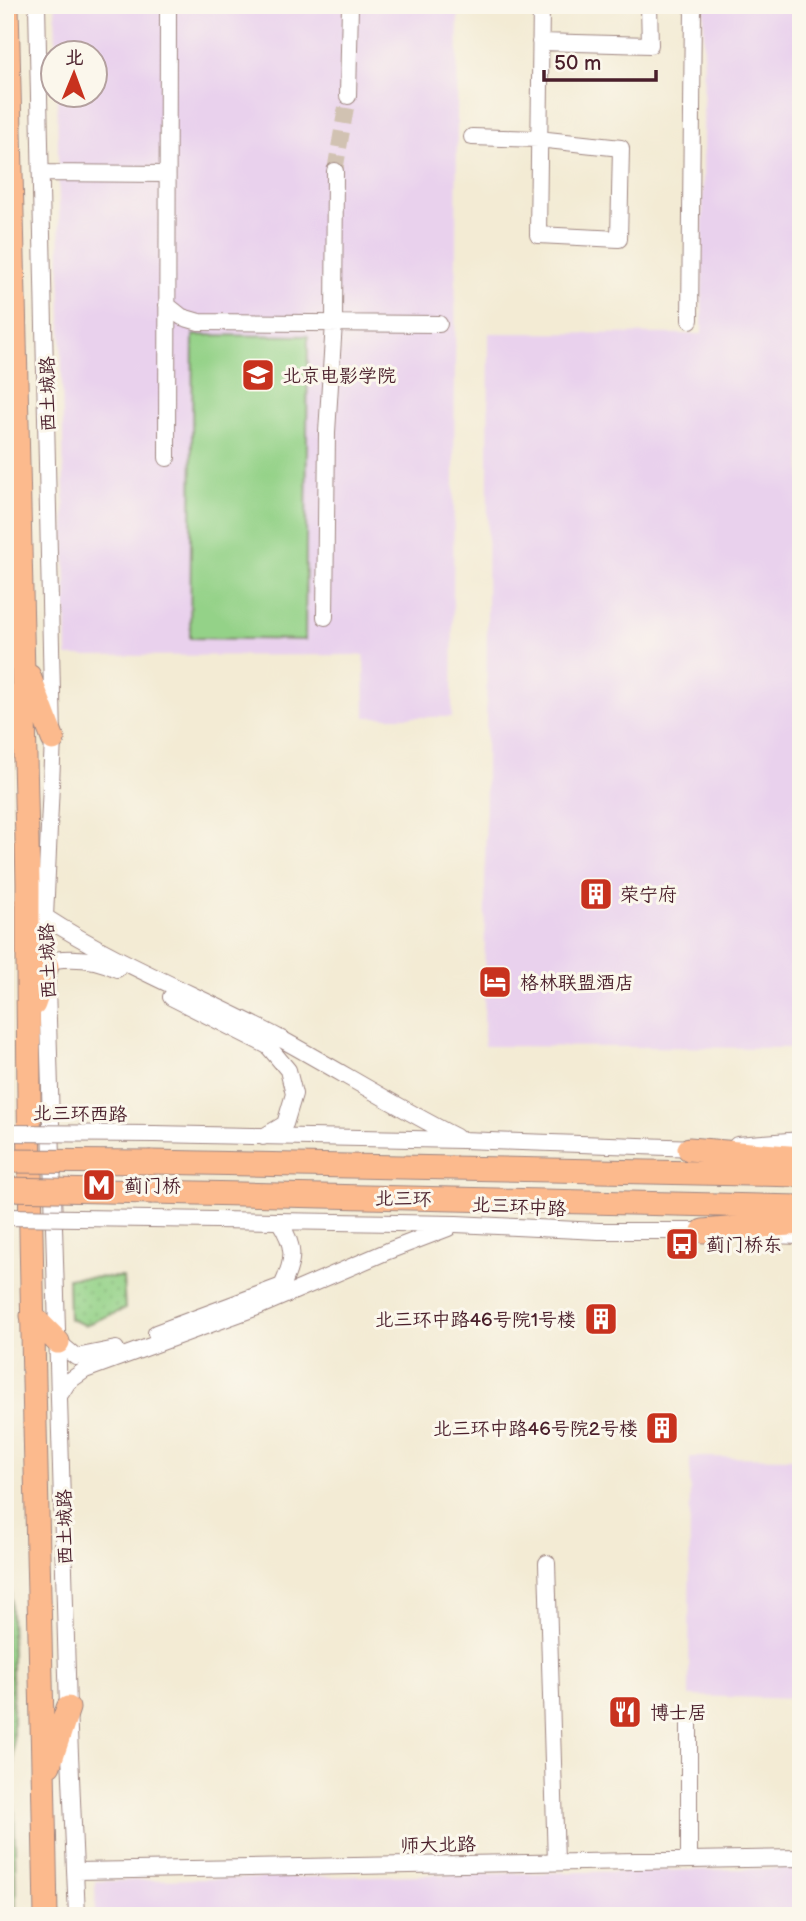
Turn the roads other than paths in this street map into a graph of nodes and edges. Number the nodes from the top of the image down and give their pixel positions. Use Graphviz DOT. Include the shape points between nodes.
graph roads {
  1 [pos="7,5"];
  2 [pos="37,5"];
  3 [pos="168,5"];
  4 [pos="350,5"];
  5 [pos="541,5"];
  6 [pos="649,5"];
  7 [pos="693,5"];
  8 [pos="540,41"];
  9 [pos="348,96"];
  10 [pos="472,136"];
  11 [pos="538,139"];
  12 [pos="335,171"];
  13 [pos="42,173"];
  14 [pos="167,174"];
  15 [pos="167,305"];
  16 [pos="691,320"];
  17 [pos="334,323"];
  18 [pos="439,324"];
  19 [pos="167,458"];
  20 [pos="325,617"];
  21 [pos="23,661"];
  22 [pos="53,739"];
  23 [pos="28,883"];
  24 [pos="45,916"];
  25 [pos="47,966"];
  26 [pos="28,1020"];
  27 [pos="5,1133"];
  28 [pos="263,1137"];
  29 [pos="462,1140"];
  30 [pos="801,1140"];
  31 [pos="689,1149"];
  32 [pos="801,1158"];
  33 [pos="5,1161"];
  34 [pos="801,1175"];
  35 [pos="5,1189"];
  36 [pos="801,1207"];
  37 [pos="5,1217"];
  38 [pos="279,1221"];
  39 [pos="801,1223"];
  40 [pos="456,1224"];
  41 [pos="703,1231"];
  42 [pos="801,1236"];
  43 [pos="33,1316"];
  44 [pos="58,1342"];
  45 [pos="61,1394"];
  46 [pos="547,1563"];
  47 [pos="68,1708"];
  48 [pos="689,1718"];
  49 [pos="44,1778"];
  50 [pos="801,1858"];
  51 [pos="689,1860"];
  52 [pos="556,1863"];
  53 [pos="76,1871"];
  54 [pos="46,1916"];
  55 [pos="77,1916"];
  1 -- 21 [label="highway, 西土城路"];
  2 -- 13 [label="street, 西土城路"];
  3 -- 14 [label="street"];
  4 -- 9 [label="street"];
  5 -- 8 [label="street"];
  6 -- 8 [label="street" via="650,46"];
  7 -- 16 [label="street"];
  8 -- 11 [label="street"];
  10 -- 11 [label="street"];
  11 -- 11 [label="street" via="538,235 619,239 621,148"];
  12 -- 17 [label="street"];
  13 -- 14 [label="street"];
  13 -- 22 [label="street, 西土城路"];
  14 -- 15 [label="street"];
  15 -- 17 [label="street" via="199,323"];
  15 -- 19 [label="street"];
  17 -- 18 [label="street"];
  17 -- 20 [label="street" via="327,432"];
  21 -- 22 [label="highway"];
  21 -- 23 [label="highway, 西土城路"];
  22 -- 24 [label="street, 西土城路"];
  23 -- 24 [label="highway"];
  23 -- 26 [label="highway, 西土城路"];
  24 -- 25 [label="street, 西土城路"];
  24 -- 29 [label="street" via="79,939 283,1040"];
  25 -- 26 [label="highway"];
  25 -- 28 [label="street" via="60,959 102,961 268,1046 288,1070 294,1094 285,1124"];
  25 -- 44 [label="street, 西土城路"];
  26 -- 43 [label="highway, 西土城路"];
  27 -- 28 [label="street, 北三环西路, bridge"];
  28 -- 29 [label="street"];
  29 -- 31 [label="street"];
  30 -- 31 [label="street"];
  31 -- 32 [label="highway"];
  33 -- 34 [label="highway, 北三环, bridge"];
  35 -- 36 [label="highway, 北三环, bridge"];
  37 -- 38 [label="street, 北三环中路, bridge"];
  38 -- 40 [label="street, 北三环中路"];
  38 -- 44 [label="street" via="290,1238 292,1257 282,1286 112,1351 76,1357"];
  39 -- 41 [label="highway"];
  40 -- 41 [label="street, 北三环中路"];
  40 -- 45 [label="street" via="260,1307 85,1370 68,1382"];
  41 -- 42 [label="street, 北三环中路"];
  43 -- 44 [label="highway"];
  43 -- 49 [label="highway, 西土城路"];
  44 -- 45 [label="street, 西土城路"];
  45 -- 47 [label="street, 西土城路"];
  46 -- 52 [label="street"];
  47 -- 49 [label="highway"];
  47 -- 53 [label="street, 西土城路"];
  48 -- 51 [label="street"];
  49 -- 54 [label="highway, 西土城路"];
  50 -- 51 [label="street, 师大北路"];
  51 -- 52 [label="street, 师大北路"];
  52 -- 53 [label="street, 师大北路"];
  53 -- 55 [label="street, 西土城路"];
}
